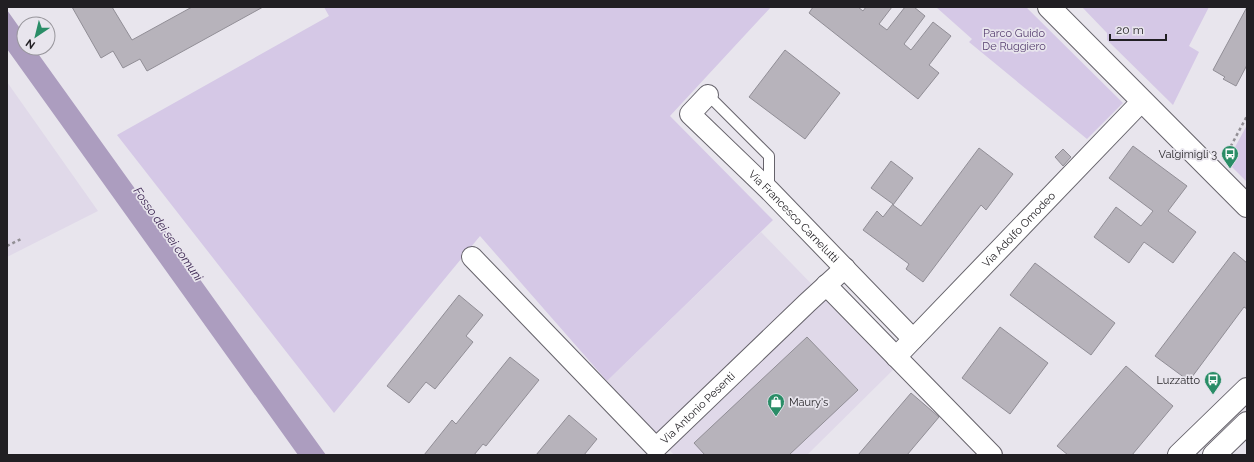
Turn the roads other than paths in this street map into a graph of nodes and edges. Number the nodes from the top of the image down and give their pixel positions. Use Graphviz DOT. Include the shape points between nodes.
graph roads {
  1 [pos="1049,7"];
  2 [pos="708,94"];
  3 [pos="1142,101"];
  4 [pos="1247,206"];
  5 [pos="472,257"];
  6 [pos="845,268"];
  7 [pos="826,285"];
  8 [pos="913,339"];
  9 [pos="896,357"];
  10 [pos="1247,390"];
  11 [pos="1247,423"];
  12 [pos="992,455"];
  13 [pos="1179,455"];
  14 [pos="1214,455"];
  1 -- 3 [label="street"];
  2 -- 6 [label="street, Via Francesco Carnelutti" via="690,114"];
  3 -- 4 [label="street"];
  3 -- 8 [label="street, Via Adolfo Omodeo"];
  5 -- 7 [label="street, Via Antonio Pesenti" via="656,448"];
  6 -- 7 [label="street, Via Antonio Pesenti"];
  6 -- 8 [label="street, Via Francesco Carnelutti"];
  7 -- 9 [label="street"];
  8 -- 9 [label="street, Via Adolfo Omodeo"];
  9 -- 12 [label="street"];
  10 -- 13 [label="street"];
  11 -- 14 [label="street"];
}
